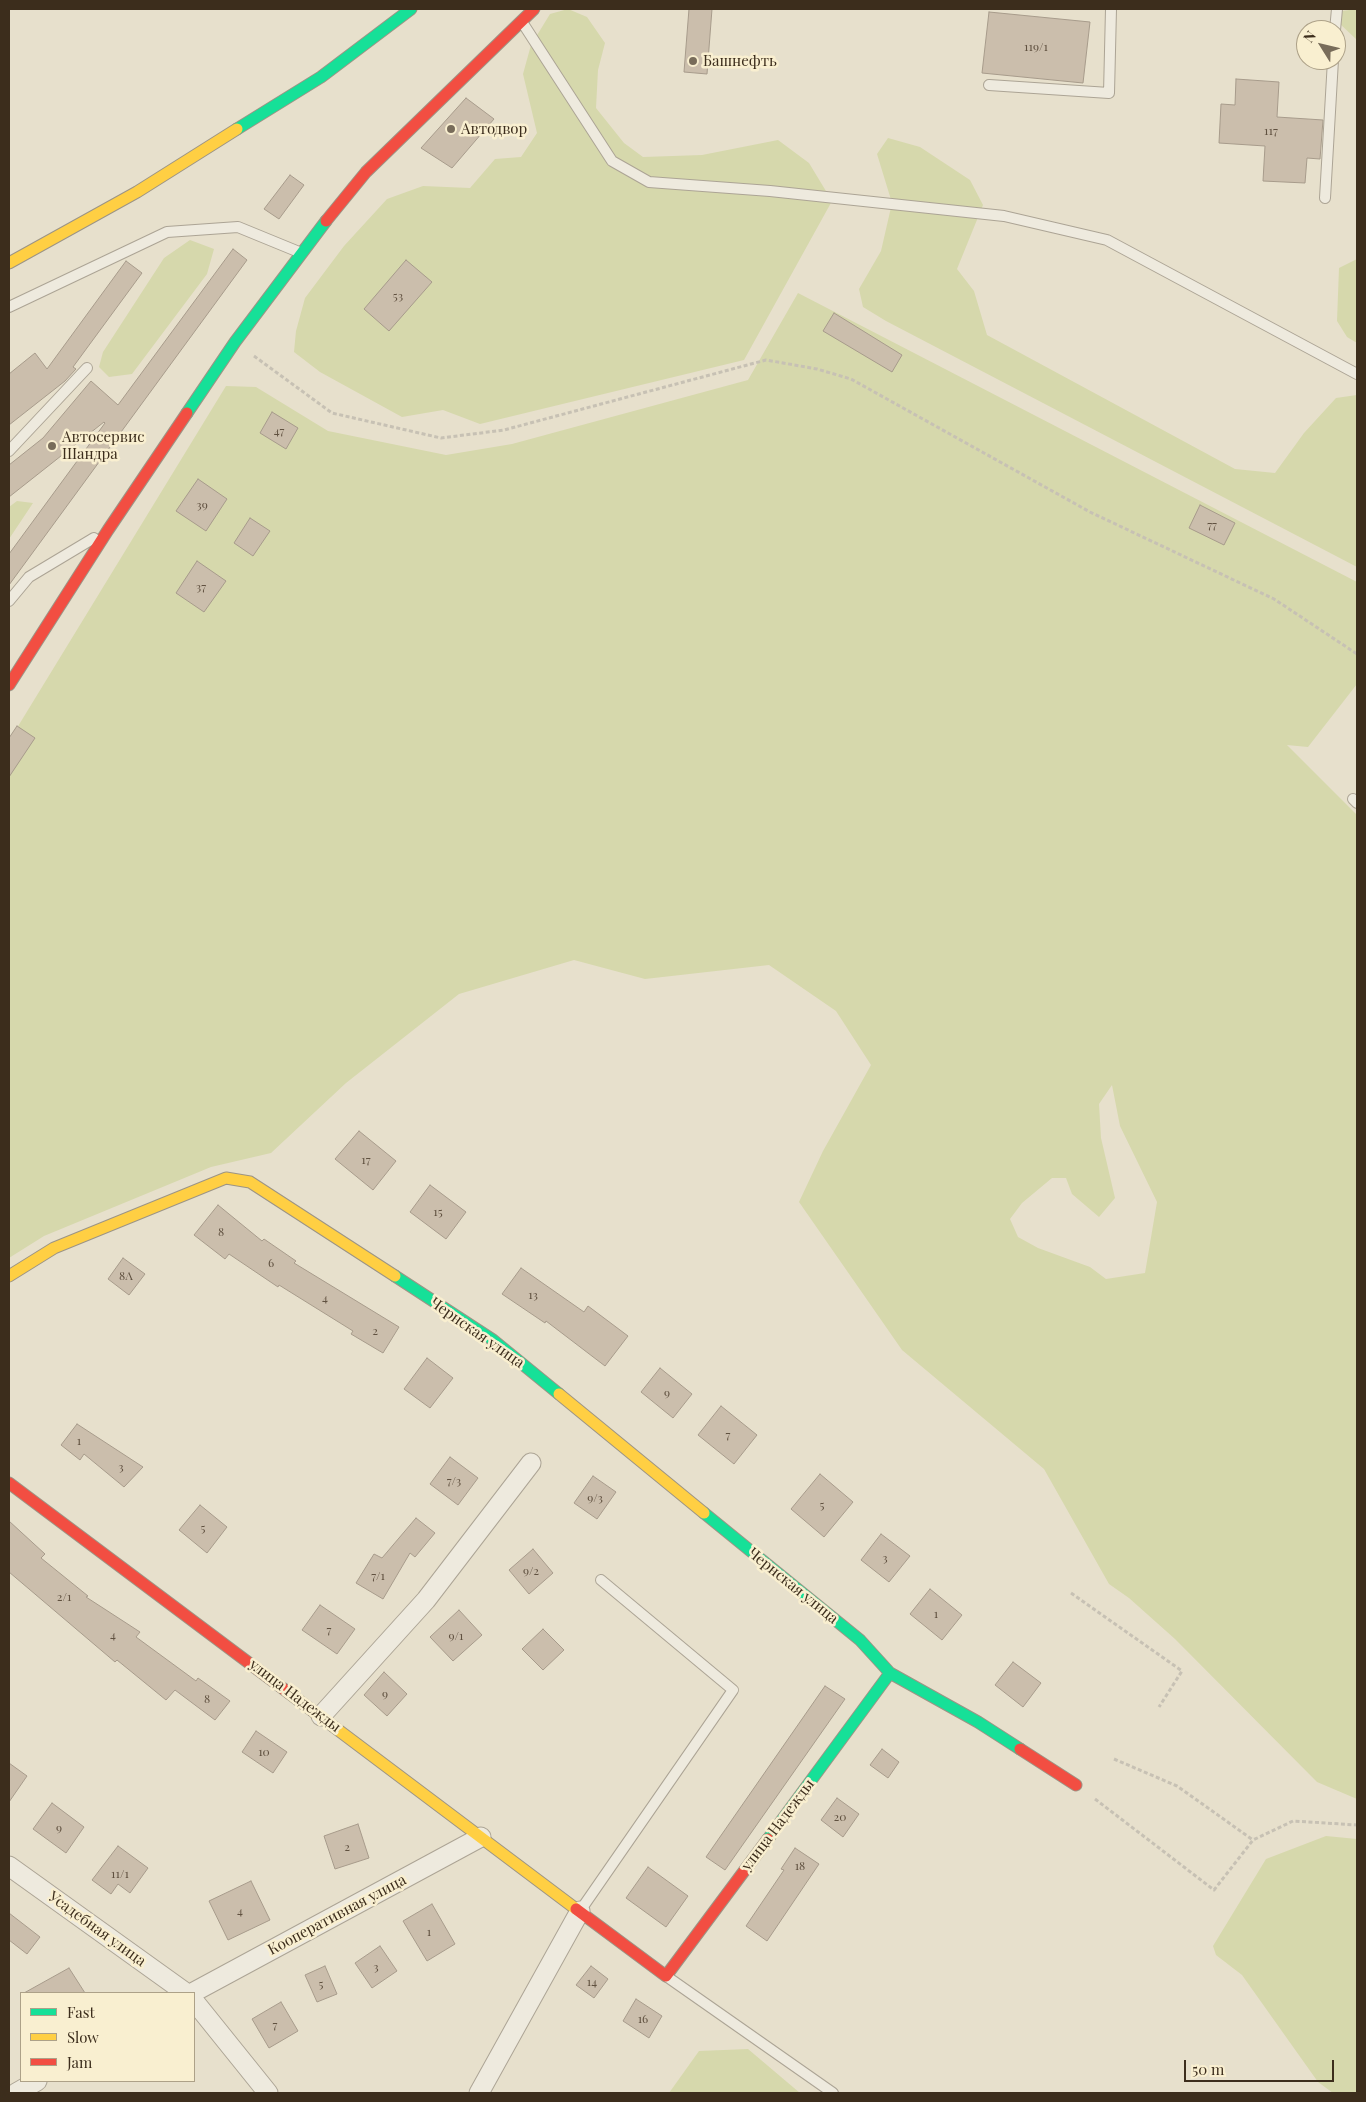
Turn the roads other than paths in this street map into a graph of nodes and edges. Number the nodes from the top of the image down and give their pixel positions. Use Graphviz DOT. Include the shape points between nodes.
graph roads {
  1 [pos="411,9"];
  2 [pos="534,9"];
  3 [pos="1111,9"];
  4 [pos="522,21"];
  5 [pos="1332,70"];
  6 [pos="989,85"];
  7 [pos="1324,198"];
  8 [pos="300,252"];
  9 [pos="9,263"];
  10 [pos="9,307"];
  11 [pos="87,368"];
  12 [pos="1357,374"];
  13 [pos="9,451"];
  14 [pos="108,530"];
  15 [pos="9,601"];
  16 [pos="9,685"];
  17 [pos="9,1276"];
  18 [pos="531,1463"];
  19 [pos="9,1483"];
  20 [pos="601,1580"];
  21 [pos="890,1673"];
  22 [pos="322,1716"];
  23 [pos="1076,1785"];
  24 [pos="481,1837"];
  25 [pos="9,1866"];
  26 [pos="580,1911"];
  27 [pos="666,1976"];
  28 [pos="185,1992"];
  29 [pos="194,1992"];
  30 [pos="195,2002"];
  31 [pos="36,2082"];
  32 [pos="16,2093"];
  33 [pos="268,2093"];
  34 [pos="479,2093"];
  35 [pos="833,2093"];
  1 -- 9 [label="street" via="321,77 137,192"];
  2 -- 4 [label="street"];
  3 -- 6 [label="lane" via="1109,93"];
  4 -- 8 [label="street" via="366,172"];
  4 -- 12 [label="lane" via="612,161 650,182 770,191 1004,216 1107,240"];
  5 -- 7 [label="lane"];
  8 -- 10 [label="lane" via="238,227 167,232"];
  8 -- 14 [label="street"];
  11 -- 13 [label="lane"];
  14 -- 15 [label="lane" via="29,577"];
  14 -- 16 [label="street"];
  17 -- 21 [label="street, Чернская улица" via="54,1248 226,1178 250,1182 493,1340 860,1640"];
  18 -- 22 [label="street" via="426,1600"];
  19 -- 22 [label="street, улица Надежды"];
  20 -- 26 [label="lane" via="732,1690"];
  21 -- 23 [label="street, Чернская улица" via="978,1722"];
  21 -- 27 [label="street, улица Надежды"];
  22 -- 24 [label="street, улица Надежды"];
  24 -- 26 [label="street, улица Надежды"];
  24 -- 29 [label="street, Кооперативная улица"];
  25 -- 28 [label="street, Усадебная улица"];
  26 -- 27 [label="street, улица Надежды"];
  26 -- 34 [label="street"];
  27 -- 35 [label="lane"];
  30 -- 33 [label="street"];
  31 -- 32 [label="street"];
}
